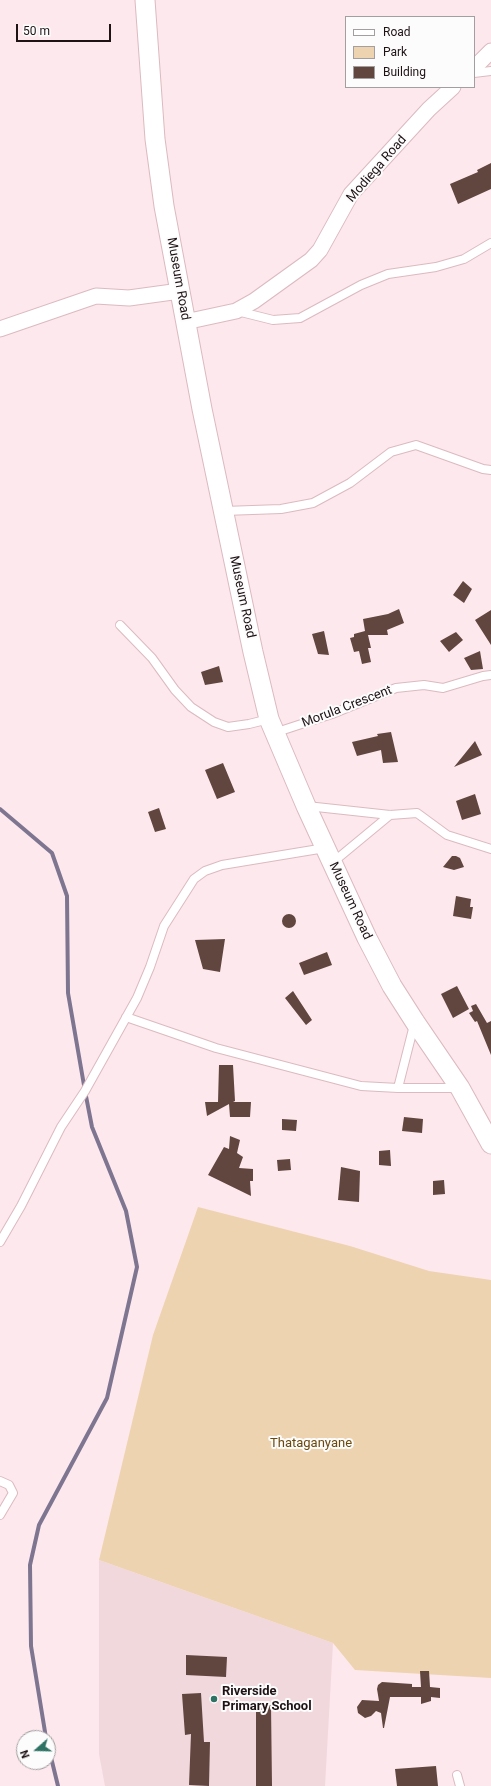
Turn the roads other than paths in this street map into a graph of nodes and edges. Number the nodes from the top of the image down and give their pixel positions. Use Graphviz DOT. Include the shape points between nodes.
graph roads {
  1 [pos="145,0"];
  2 [pos="491,51"];
  3 [pos="475,67"];
  4 [pos="491,71"];
  5 [pos="475,73"];
  6 [pos="452,88"];
  7 [pos="491,243"];
  8 [pos="180,290"];
  9 [pos="236,311"];
  10 [pos="185,322"];
  11 [pos="0,329"];
  12 [pos="491,470"];
  13 [pos="224,511"];
  14 [pos="120,625"];
  15 [pos="491,675"];
  16 [pos="272,726"];
  17 [pos="306,806"];
  18 [pos="390,815"];
  19 [pos="491,849"];
  20 [pos="329,855"];
  21 [pos="126,1017"];
  22 [pos="415,1022"];
  23 [pos="398,1088"];
  24 [pos="460,1088"];
  25 [pos="491,1144"];
  26 [pos="0,1242"];
  27 [pos="0,1481"];
  28 [pos="0,1515"];
  29 [pos="456,1775"];
  30 [pos="460,1786"];
  1 -- 8 [label="street, Museum Road" via="155,139 164,206"];
  2 -- 3 [label="street"];
  4 -- 5 [label="lane"];
  6 -- 9 [label="street, Modiega Road" via="429,109 351,194 320,250 311,260"];
  7 -- 9 [label="lane" via="464,259 436,267 388,274 361,285 300,318 274,320"];
  8 -- 10 [label="street, Museum Road"];
  8 -- 11 [label="street" via="128,298 96,296"];
  9 -- 10 [label="street, Modiega Road"];
  10 -- 13 [label="street, Museum Road"];
  12 -- 13 [label="lane" via="416,445 391,452 350,483 313,504 281,509"];
  13 -- 16 [label="street, Museum Road" via="253,652"];
  14 -- 16 [label="lane, Morula Crescent" via="152,658 191,707 214,722 228,726"];
  15 -- 16 [label="lane, Morula Crescent" via="443,688 424,685 396,688 332,714"];
  16 -- 17 [label="street, Museum Road"];
  17 -- 18 [label="lane"];
  17 -- 20 [label="street, Museum Road"];
  18 -- 19 [label="lane" via="417,813 447,834"];
  18 -- 20 [label="lane"];
  20 -- 21 [label="lane" via="222,865 205,871 194,879 164,926 150,967"];
  20 -- 22 [label="street, Museum Road" via="367,938 392,986"];
  21 -- 23 [label="lane" via="224,1050 361,1086"];
  21 -- 26 [label="lane" via="85,1091 61,1127"];
  22 -- 23 [label="lane"];
  22 -- 24 [label="street, Museum Road"];
  23 -- 24 [label="lane"];
  24 -- 25 [label="street, Museum Road"];
  27 -- 28 [label="lane" via="9,1485 13,1493"];
  29 -- 30 [label="lane"];
}
